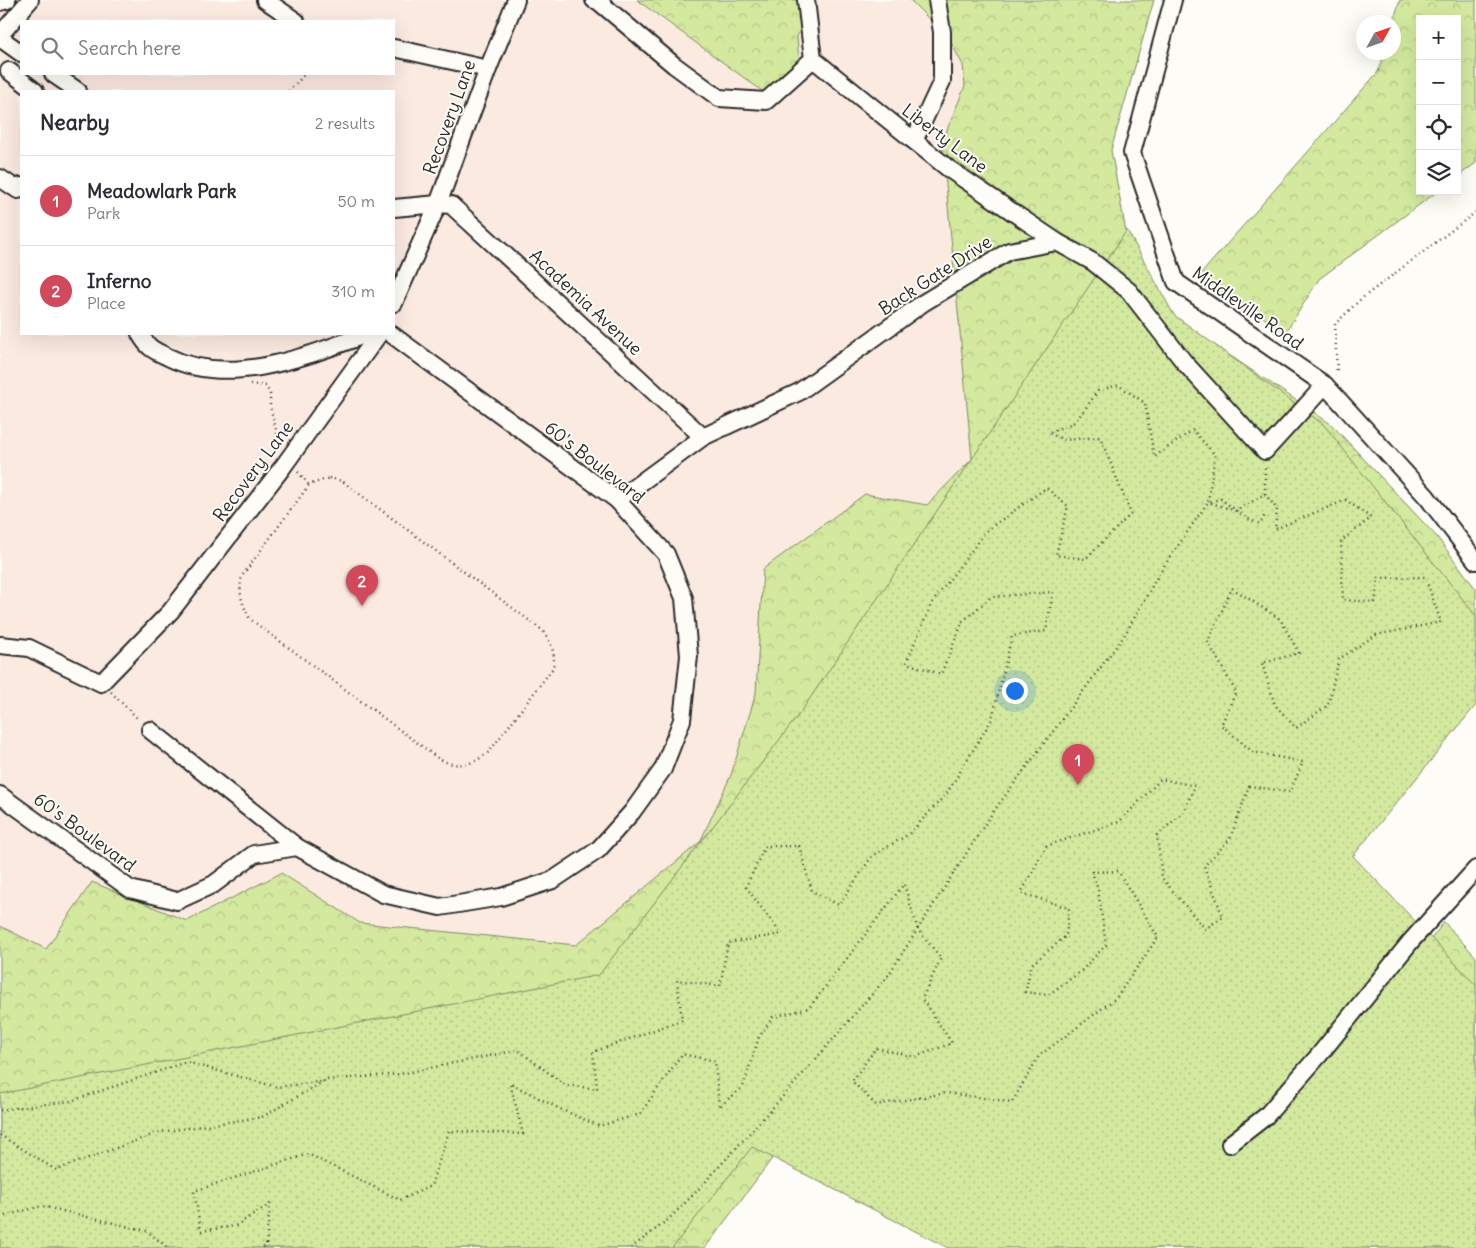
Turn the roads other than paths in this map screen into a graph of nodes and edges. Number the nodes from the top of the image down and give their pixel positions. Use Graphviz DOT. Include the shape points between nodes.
graph roads {
  1 [pos="7,0"];
  2 [pos="30,0"];
  3 [pos="265,0"];
  4 [pos="516,0"];
  5 [pos="594,0"];
  6 [pos="806,0"];
  7 [pos="937,0"];
  8 [pos="1157,0"];
  9 [pos="0,2"];
  10 [pos="1171,6"];
  11 [pos="295,20"];
  12 [pos="0,37"];
  13 [pos="395,48"];
  14 [pos="20,52"];
  15 [pos="813,59"];
  16 [pos="488,69"];
  17 [pos="9,71"];
  18 [pos="54,75"];
  19 [pos="34,90"];
  20 [pos="77,90"];
  21 [pos="914,141"];
  22 [pos="0,178"];
  23 [pos="20,190"];
  24 [pos="438,204"];
  25 [pos="395,208"];
  26 [pos="1057,242"];
  27 [pos="395,301"];
  28 [pos="141,335"];
  29 [pos="364,335"];
  30 [pos="378,335"];
  31 [pos="392,335"];
  32 [pos="1325,385"];
  33 [pos="703,437"];
  34 [pos="617,500"];
  35 [pos="1476,561"];
  36 [pos="0,645"];
  37 [pos="150,730"];
  38 [pos="0,795"];
  39 [pos="297,847"];
  40 [pos="1476,869"];
  41 [pos="1230,1144"];
  1 -- 9 [label="street"];
  2 -- 12 [label="street"];
  3 -- 11 [label="street"];
  4 -- 16 [label="street, Recovery Lane"];
  5 -- 15 [label="street" via="719,98 766,101"];
  6 -- 15 [label="street"];
  7 -- 21 [label="street" via="942,32 942,81"];
  8 -- 10 [label="street"];
  10 -- 32 [label="street, Middleville Road" via="1132,153 1176,282"];
  12 -- 14 [label="street"];
  13 -- 16 [label="street"];
  15 -- 21 [label="street, Liberty Lane"];
  16 -- 24 [label="street, Recovery Lane"];
  17 -- 19 [label="street"];
  18 -- 20 [label="street"];
  21 -- 26 [label="street, Liberty Lane" via="949,169"];
  22 -- 23 [label="street"];
  24 -- 25 [label="street"];
  24 -- 27 [label="street, Recovery Lane"];
  24 -- 33 [label="street, Academia Avenue" via="451,205"];
  26 -- 32 [label="street" via="1093,262 1129,291 1184,362 1265,451"];
  26 -- 33 [label="street, Back Gate Drive" via="1009,251 923,303 799,392"];
  28 -- 29 [label="street" via="147,347 175,361 207,369 250,368 310,355"];
  30 -- 36 [label="street, Recovery Lane" via="288,459 155,629 101,683 29,648"];
  31 -- 34 [label="street, 60's Boulevard"];
  32 -- 35 [label="street, Middleville Road" via="1427,497"];
  33 -- 34 [label="street, Back Gate Drive"];
  34 -- 39 [label="street, 60's Boulevard" via="666,554 684,598 689,656 682,720 663,769 598,850 553,880 501,897 440,907 383,894"];
  37 -- 39 [label="street"];
  38 -- 39 [label="street, 60's Boulevard" via="130,889 177,901 214,884 254,854"];
  40 -- 41 [label="street" via="1411,941 1266,1116"];
}
